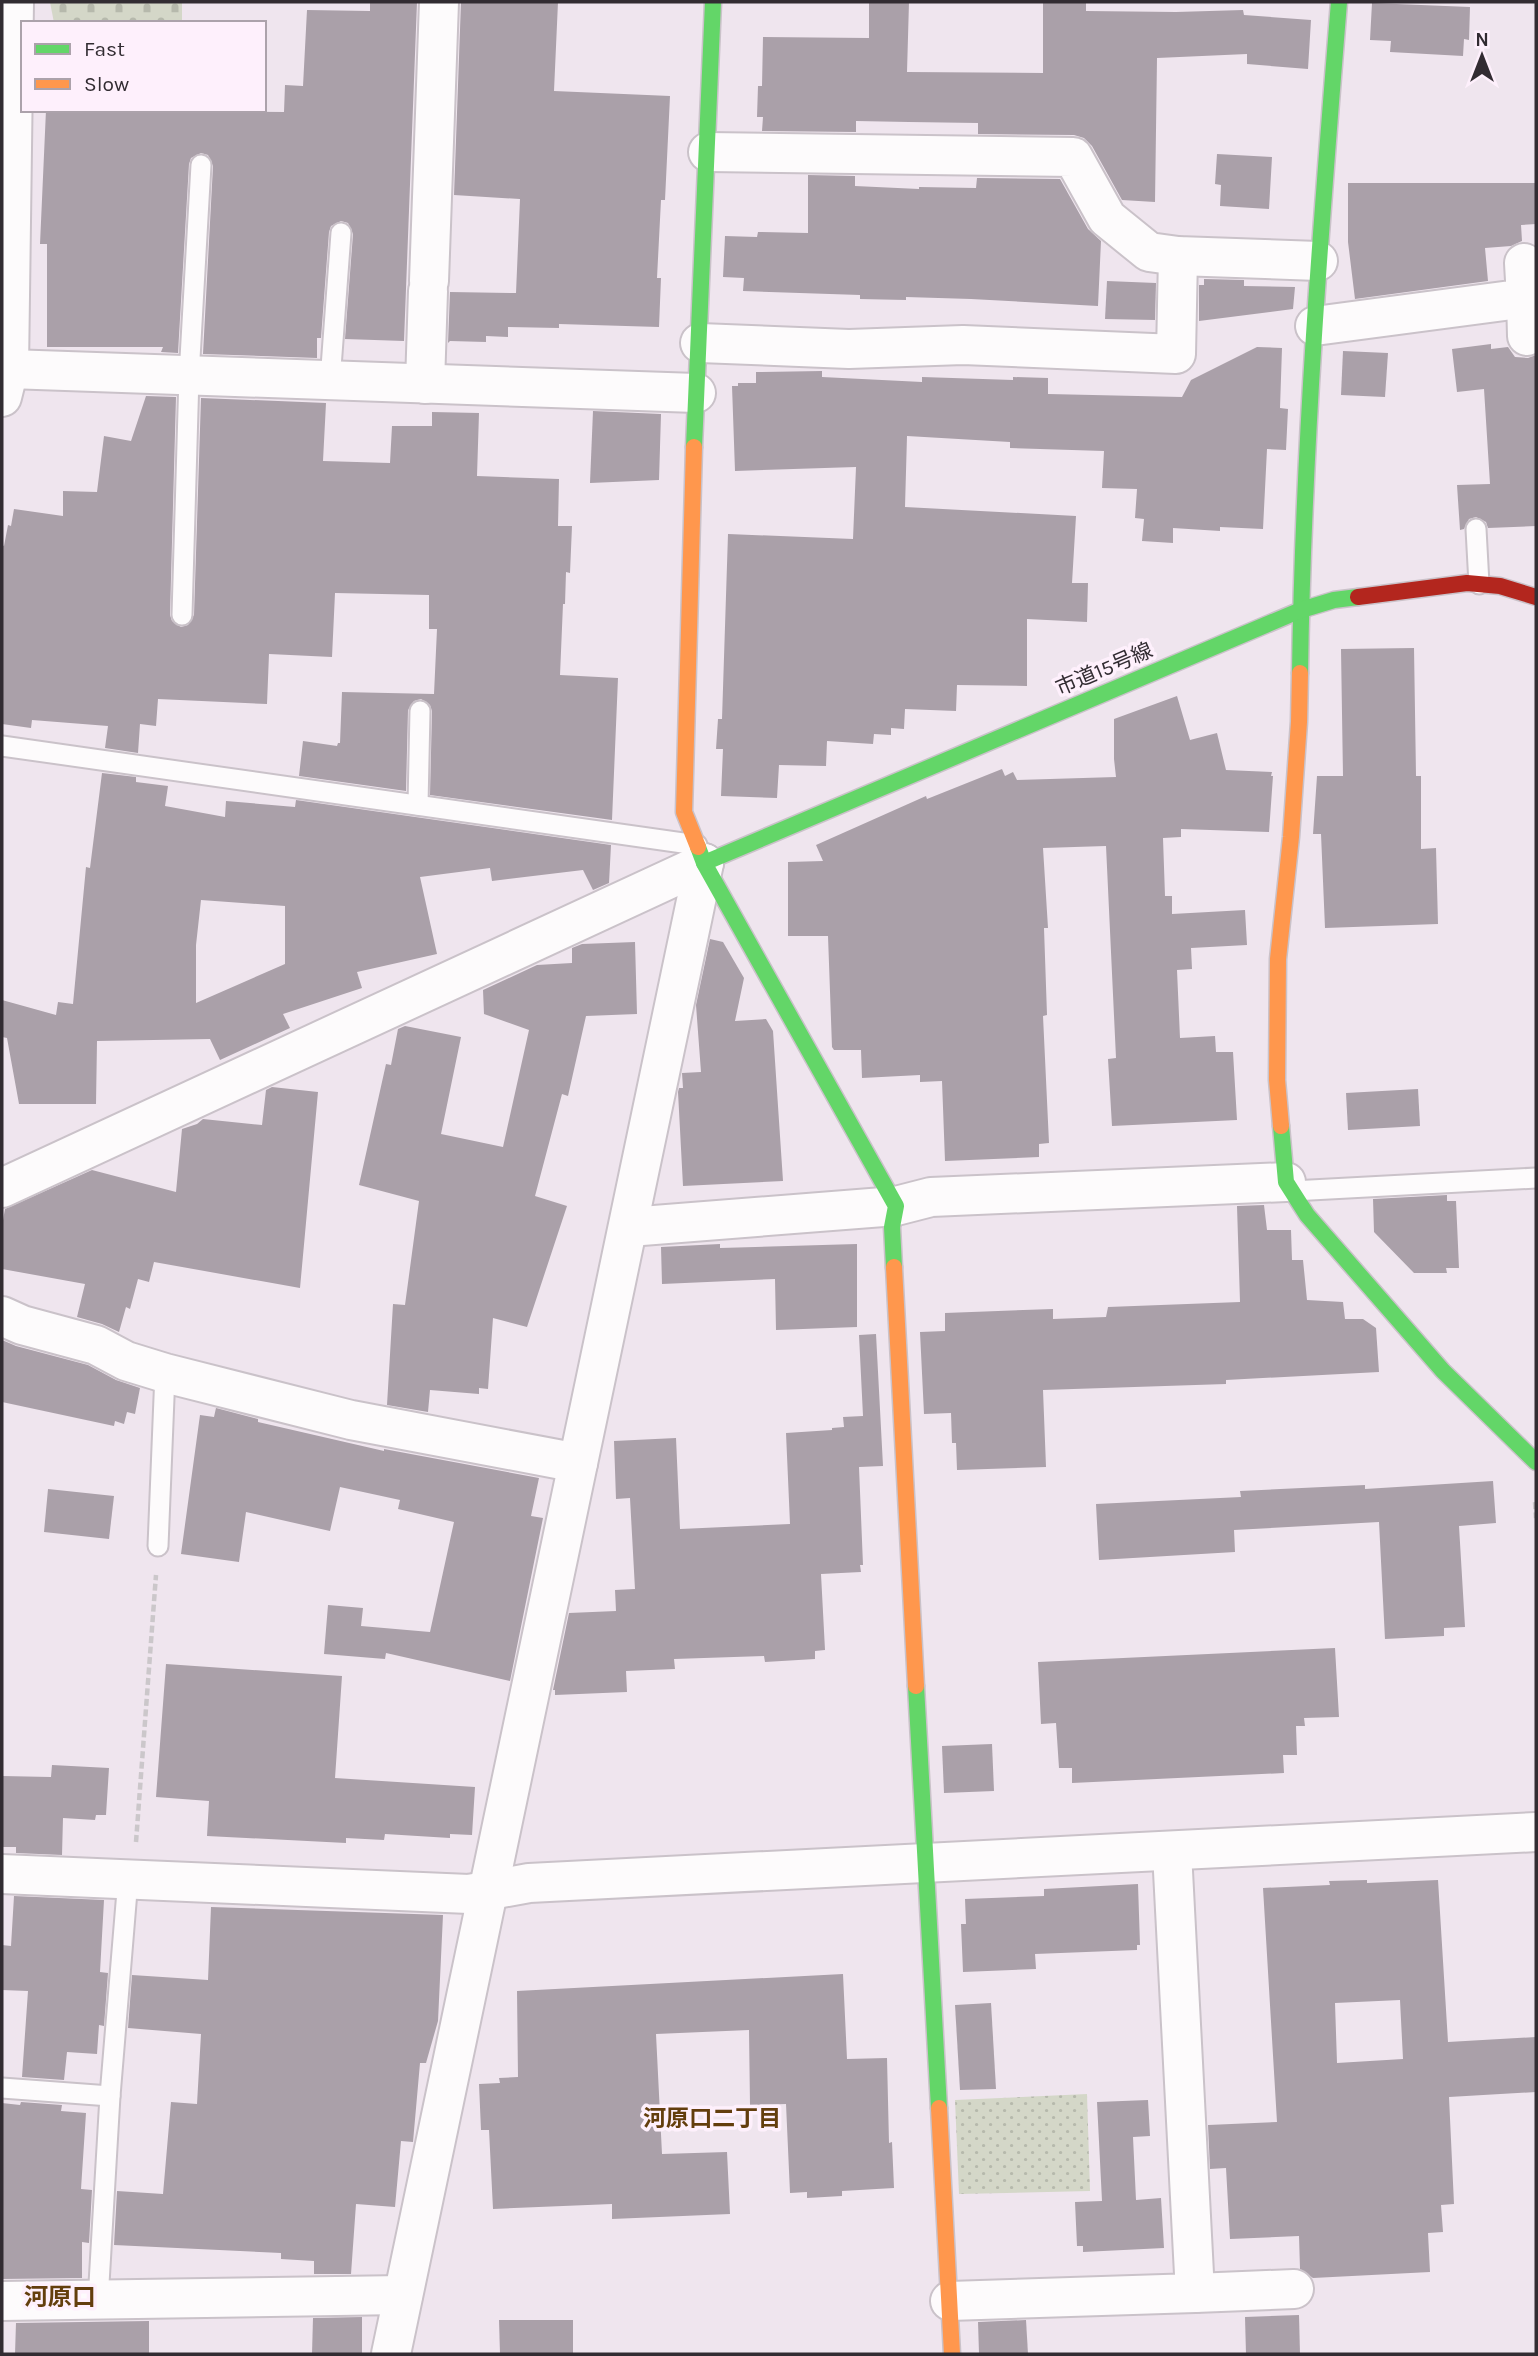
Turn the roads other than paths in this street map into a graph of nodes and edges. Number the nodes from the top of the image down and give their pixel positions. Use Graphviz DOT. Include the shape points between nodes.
graph roads {
  1 [pos="14,2"];
  2 [pos="439,2"];
  3 [pos="713,2"];
  4 [pos="1339,2"];
  5 [pos="708,152"];
  6 [pos="201,165"];
  7 [pos="341,233"];
  8 [pos="1178,256"];
  9 [pos="1318,261"];
  10 [pos="1315,326"];
  11 [pos="1527,336"];
  12 [pos="700,343"];
  13 [pos="189,376"];
  14 [pos="330,381"];
  15 [pos="5,383"];
  16 [pos="425,383"];
  17 [pos="696,393"];
  18 [pos="1476,529"];
  19 [pos="1479,584"];
  20 [pos="1536,597"];
  21 [pos="1301,610"];
  22 [pos="182,615"];
  23 [pos="420,711"];
  24 [pos="2,746"];
  25 [pos="418,805"];
  26 [pos="701,854"];
  27 [pos="1536,1178"];
  28 [pos="1289,1186"];
  29 [pos="2,1188"];
  30 [pos="897,1206"];
  31 [pos="629,1227"];
  32 [pos="2,1317"];
  33 [pos="165,1373"];
  34 [pos="1536,1462"];
  35 [pos="578,1463"];
  36 [pos="158,1546"];
  37 [pos="1536,1832"];
  38 [pos="1172,1852"];
  39 [pos="925,1864"];
  40 [pos="2,1874"];
  41 [pos="128,1879"];
  42 [pos="488,1891"];
  43 [pos="2,2088"];
  44 [pos="110,2096"];
  45 [pos="1294,2289"];
  46 [pos="1195,2293"];
  47 [pos="403,2295"];
  48 [pos="2,2301"];
  49 [pos="99,2301"];
  50 [pos="950,2301"];
  51 [pos="391,2354"];
  52 [pos="953,2354"];
  1 -- 15 [label="street"];
  2 -- 16 [label="street"];
  3 -- 5 [label="street"];
  4 -- 9 [label="street"];
  5 -- 8 [label="street" via="1073,157 1107,218 1149,252"];
  5 -- 12 [label="street"];
  6 -- 13 [label="lane"];
  7 -- 14 [label="lane"];
  8 -- 9 [label="street"];
  8 -- 12 [label="street" via="1176,354 963,345 849,349"];
  9 -- 10 [label="street"];
  10 -- 11 [label="street" via="1525,281"];
  10 -- 21 [label="street"];
  12 -- 17 [label="street"];
  13 -- 14 [label="street"];
  13 -- 15 [label="street"];
  13 -- 22 [label="lane"];
  14 -- 16 [label="street"];
  16 -- 17 [label="street"];
  17 -- 26 [label="street" via="683,774 684,812"];
  18 -- 19 [label="lane"];
  19 -- 20 [label="street, 市道15号線"];
  19 -- 21 [label="street, 市道15号線" via="1334,600"];
  21 -- 26 [label="street, 市道15号線"];
  21 -- 28 [label="street" via="1299,722 1278,959 1278,1080"];
  23 -- 25 [label="lane"];
  24 -- 25 [label="lane"];
  25 -- 26 [label="lane"];
  26 -- 29 [label="street"];
  26 -- 30 [label="street"];
  26 -- 31 [label="street"];
  27 -- 28 [label="lane"];
  28 -- 30 [label="street" via="931,1197"];
  28 -- 34 [label="street" via="1328,1241 1443,1371"];
  30 -- 31 [label="street"];
  30 -- 39 [label="street" via="892,1227"];
  31 -- 35 [label="street"];
  32 -- 33 [label="street" via="96,1345 126,1361"];
  33 -- 35 [label="street" via="351,1420"];
  33 -- 36 [label="lane"];
  35 -- 42 [label="street"];
  37 -- 38 [label="street"];
  38 -- 39 [label="street"];
  38 -- 46 [label="street"];
  39 -- 42 [label="street" via="529,1883"];
  39 -- 50 [label="street"];
  40 -- 41 [label="street"];
  41 -- 42 [label="street" via="469,1894"];
  41 -- 44 [label="lane"];
  42 -- 47 [label="street"];
  43 -- 44 [label="lane"];
  44 -- 49 [label="lane"];
  45 -- 46 [label="street"];
  46 -- 50 [label="street"];
  47 -- 49 [label="street"];
  47 -- 51 [label="street"];
  48 -- 49 [label="street"];
  50 -- 52 [label="street"];
}
